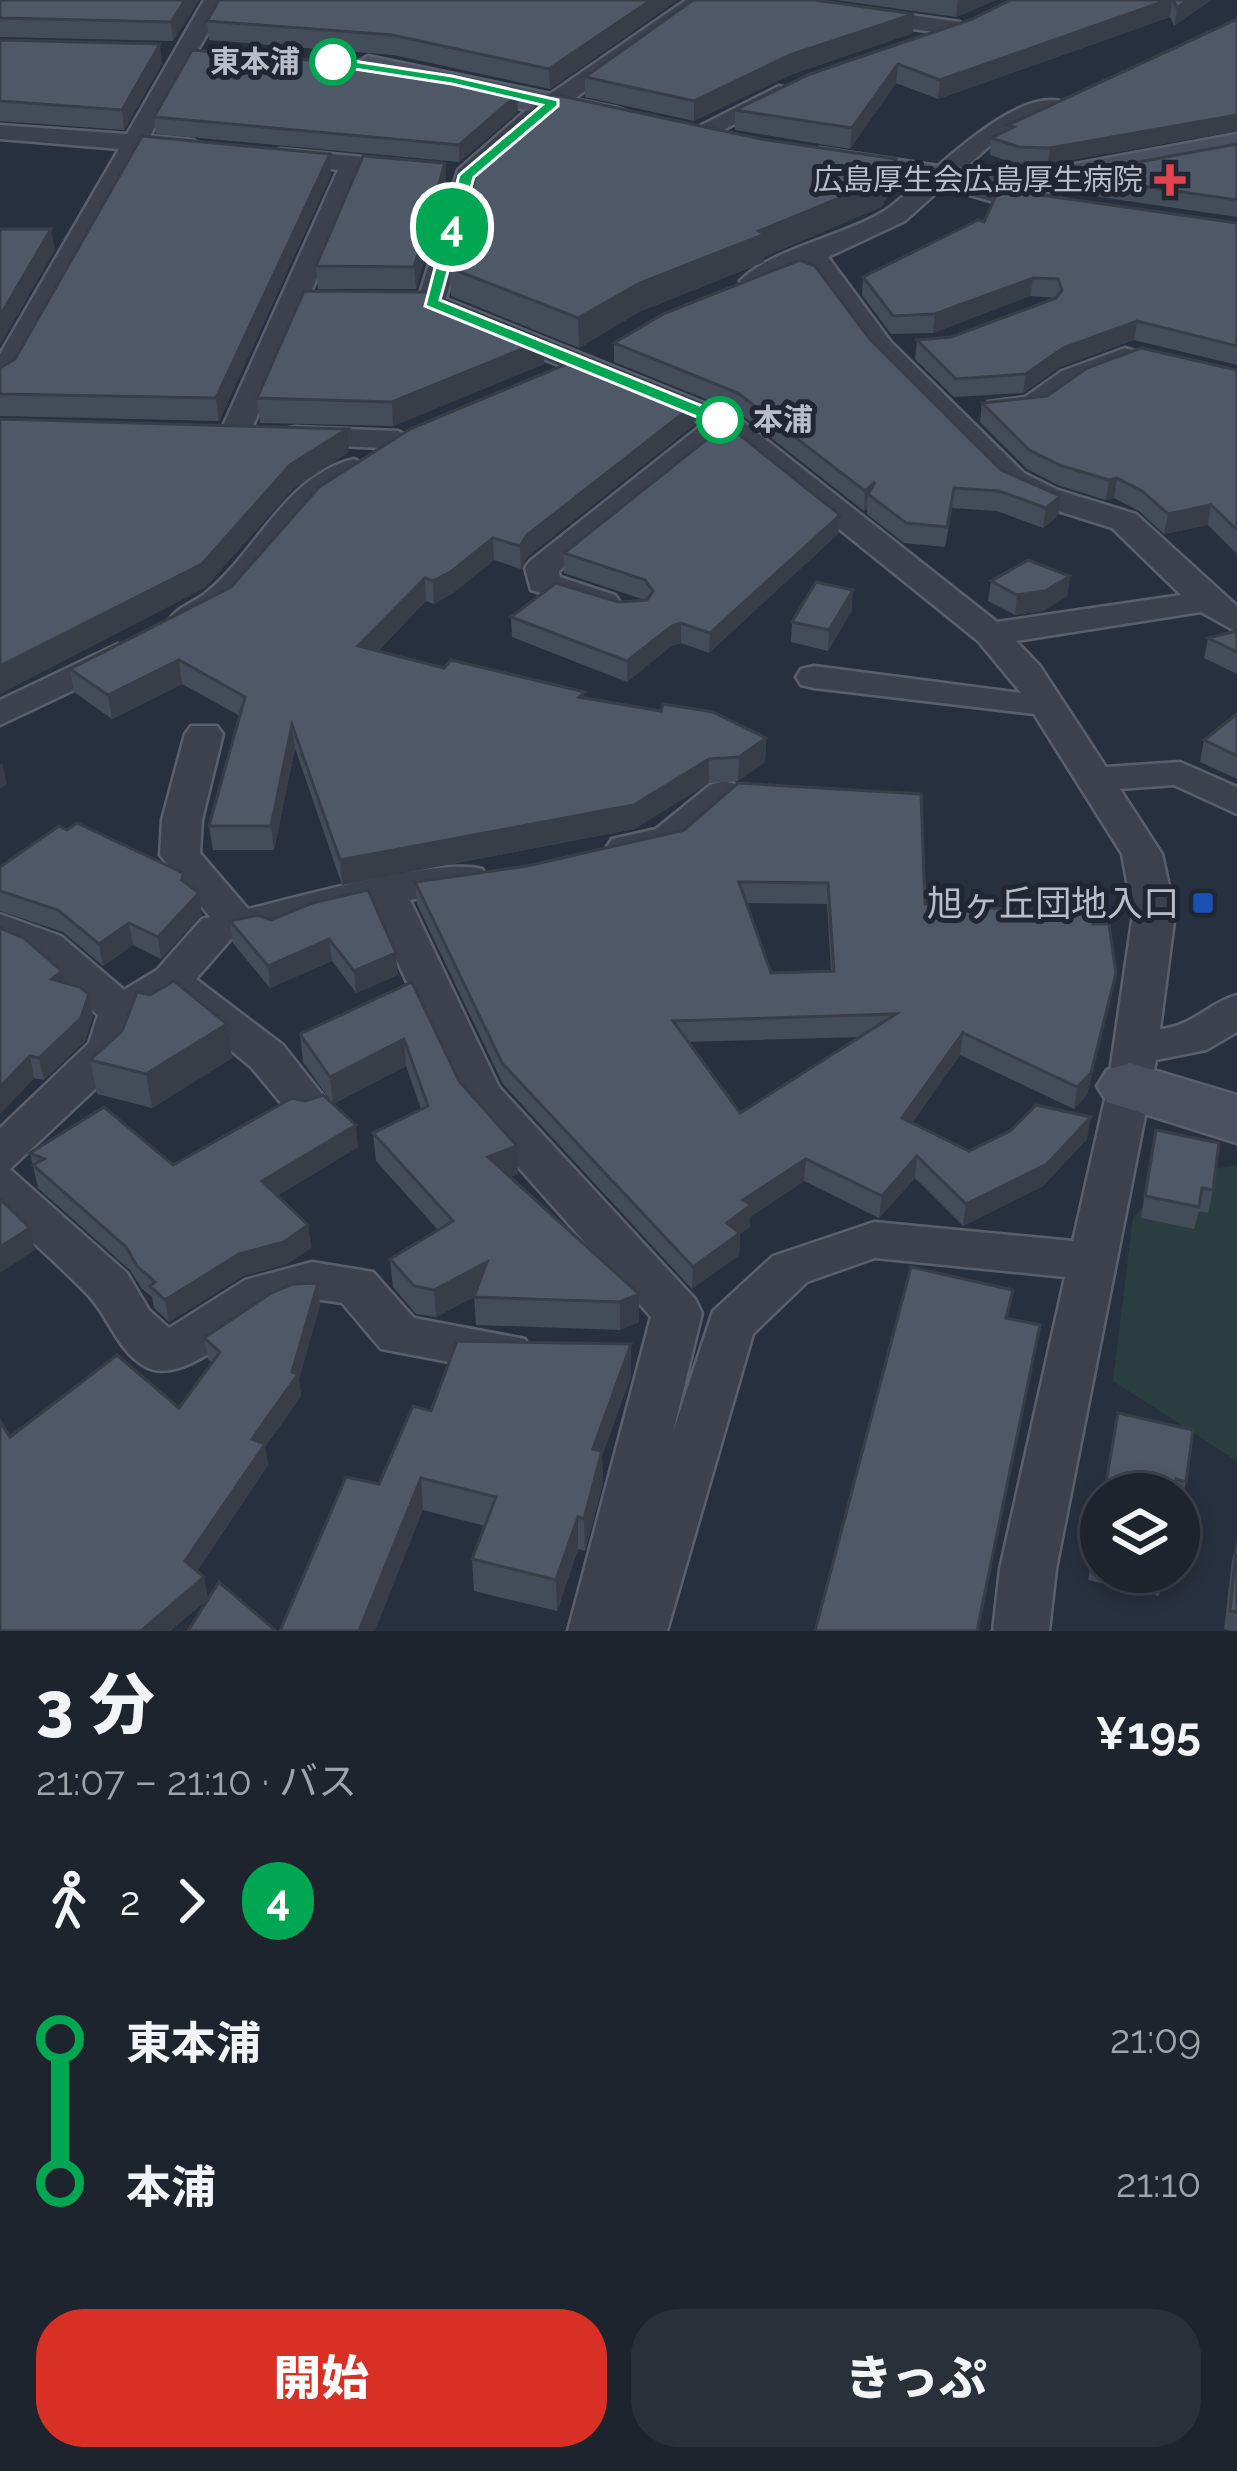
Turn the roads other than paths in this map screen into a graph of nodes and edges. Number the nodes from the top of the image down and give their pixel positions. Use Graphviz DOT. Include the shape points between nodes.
graph roads {
  1 [pos="215,0"];
  2 [pos="700,0"];
  3 [pos="758,0"];
  4 [pos="912,0"];
  5 [pos="894,20"];
  6 [pos="899,50"];
  7 [pos="333,62"];
  8 [pos="799,84"];
  9 [pos="1089,89"];
  10 [pos="553,103"];
  11 [pos="0,132"];
  12 [pos="692,136"];
  13 [pos="134,141"];
  14 [pos="1237,145"];
  15 [pos="738,146"];
  16 [pos="782,154"];
  17 [pos="354,163"];
  18 [pos="466,175"];
  19 [pos="938,177"];
  20 [pos="1078,206"];
  21 [pos="812,258"];
  22 [pos="731,290"];
  23 [pos="616,343"];
  24 [pos="919,346"];
  25 [pos="881,348"];
  26 [pos="1158,358"];
  27 [pos="581,364"];
  28 [pos="0,380"];
  29 [pos="544,380"];
  30 [pos="945,412"];
  31 [pos="725,422"];
  32 [pos="1207,601"];
  33 [pos="631,611"];
  34 [pos="1237,622"];
  35 [pos="990,634"];
  36 [pos="814,677"];
  37 [pos="1046,703"];
  38 [pos="0,714"];
  39 [pos="204,734"];
  40 [pos="1094,780"];
  41 [pos="724,793"];
  42 [pos="1237,802"];
  43 [pos="588,856"];
  44 [pos="503,873"];
  45 [pos="385,891"];
  46 [pos="239,925"];
  47 [pos="0,928"];
  48 [pos="172,980"];
  49 [pos="1237,1010"];
  50 [pos="121,1011"];
  51 [pos="1133,1066"];
  52 [pos="306,1102"];
  53 [pos="1237,1119"];
  54 [pos="0,1155"];
  55 [pos="0,1183"];
  56 [pos="1094,1261"];
  57 [pos="669,1342"];
  58 [pos="557,1353"];
  59 [pos="621,1354"];
  60 [pos="596,1631"];
  61 [pos="639,1631"];
  62 [pos="1021,1631"];
  1 -- 13 [label="street"];
  2 -- 10 [label="street"];
  3 -- 5 [label="street"];
  4 -- 5 [label="street"];
  5 -- 6 [label="street" via="971,24"];
  7 -- 10 [label="street"];
  8 -- 12 [label="street"];
  9 -- 19 [label="street" via="984,138"];
  10 -- 12 [label="street"];
  10 -- 18 [label="street"];
  11 -- 13 [label="street"];
  12 -- 15 [label="street"];
  13 -- 17 [label="street"];
  13 -- 28 [label="street"];
  14 -- 19 [label="street" via="1048,180"];
  16 -- 19 [label="street"];
  17 -- 18 [label="street"];
  17 -- 38 [label="street" via="305,301 222,435 408,436 307,499 220,599"];
  18 -- 27 [label="street" via="420,302"];
  19 -- 20 [label="street"];
  19 -- 21 [label="street" via="896,215"];
  21 -- 22 [label="street"];
  21 -- 25 [label="street"];
  23 -- 27 [label="street"];
  24 -- 25 [label="street"];
  25 -- 30 [label="street"];
  26 -- 30 [label="street" via="1136,353 1072,376 1033,405"];
  27 -- 29 [label="street"];
  27 -- 31 [label="street"];
  30 -- 32 [label="street" via="1012,480 1124,521"];
  31 -- 33 [label="street" via="542,568 543,584"];
  31 -- 35 [label="street"];
  32 -- 34 [label="street"];
  32 -- 35 [label="street"];
  35 -- 37 [label="street"];
  36 -- 37 [label="street"];
  37 -- 40 [label="street"];
  39 -- 46 [label="street" via="180,855"];
  40 -- 42 [label="street" via="1180,773"];
  40 -- 51 [label="street" via="1142,854 1154,914"];
  41 -- 43 [label="street" via="669,838"];
  44 -- 45 [label="street"];
  45 -- 46 [label="street"];
  45 -- 57 [label="street" via="408,990 481,1096 677,1313"];
  46 -- 48 [label="street" via="217,929"];
  47 -- 50 [label="street" via="46,946"];
  48 -- 50 [label="street"];
  48 -- 52 [label="street" via="284,1047"];
  49 -- 51 [label="street" via="1202,1038"];
  50 -- 54 [label="street" via="110,1050"];
  51 -- 53 [label="street"];
  51 -- 56 [label="street"];
  55 -- 58 [label="street" via="110,1286 130,1324 164,1352 191,1343 256,1296 297,1282 356,1285 399,1335 494,1353"];
  56 -- 61 [label="street" via="874,1240 790,1269 730,1325"];
  56 -- 62 [label="street"];
  57 -- 59 [label="street"];
  57 -- 60 [label="street"];
}
